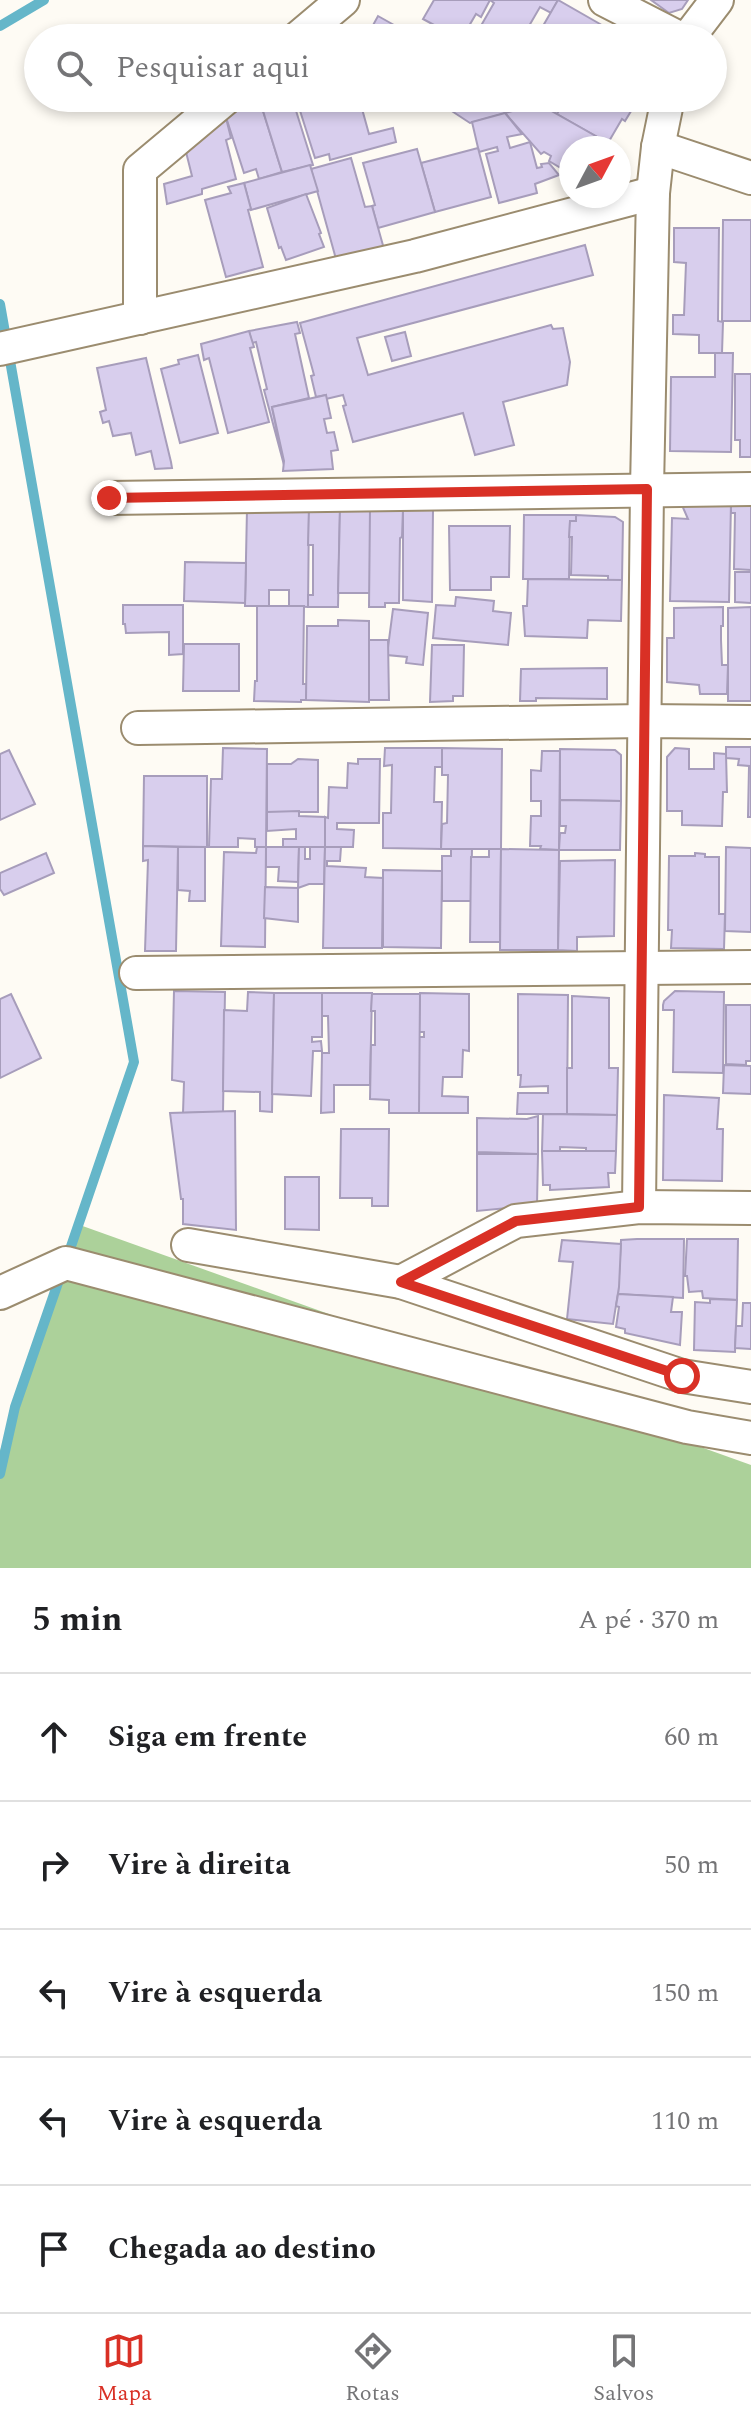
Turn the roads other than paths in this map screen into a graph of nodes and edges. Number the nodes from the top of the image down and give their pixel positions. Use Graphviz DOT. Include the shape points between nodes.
graph roads {
  1 [pos="343,0"];
  2 [pos="605,0"];
  3 [pos="717,0"];
  4 [pos="315,24"];
  5 [pos="652,24"];
  6 [pos="699,24"];
  7 [pos="209,112"];
  8 [pos="665,112"];
  9 [pos="658,147"];
  10 [pos="751,178"];
  11 [pos="653,193"];
  12 [pos="140,318"];
  13 [pos="0,349"];
  14 [pos="647,489"];
  15 [pos="751,489"];
  16 [pos="109,498"];
  17 [pos="644,721"];
  18 [pos="751,722"];
  19 [pos="138,728"];
  20 [pos="642,967"];
  21 [pos="751,967"];
  22 [pos="136,973"];
  23 [pos="639,1207"];
  24 [pos="751,1208"];
  25 [pos="188,1245"];
  26 [pos="401,1282"];
  27 [pos="0,1293"];
  28 [pos="751,1387"];
  29 [pos="751,1438"];
  1 -- 4 [label="street"];
  2 -- 5 [label="street"];
  3 -- 6 [label="street"];
  7 -- 12 [label="street" via="140,170"];
  8 -- 9 [label="street"];
  9 -- 10 [label="street"];
  9 -- 11 [label="street"];
  11 -- 12 [label="street" via="415,256"];
  11 -- 14 [label="street"];
  12 -- 13 [label="street"];
  14 -- 15 [label="street"];
  14 -- 16 [label="street"];
  14 -- 17 [label="street"];
  17 -- 18 [label="street"];
  17 -- 19 [label="street"];
  17 -- 20 [label="street"];
  20 -- 21 [label="street"];
  20 -- 22 [label="street"];
  20 -- 23 [label="street"];
  23 -- 24 [label="street"];
  23 -- 26 [label="street" via="516,1221"];
  25 -- 26 [label="street"];
  26 -- 28 [label="street" via="682,1376"];
  27 -- 29 [label="street" via="66,1263 687,1427"];
}
